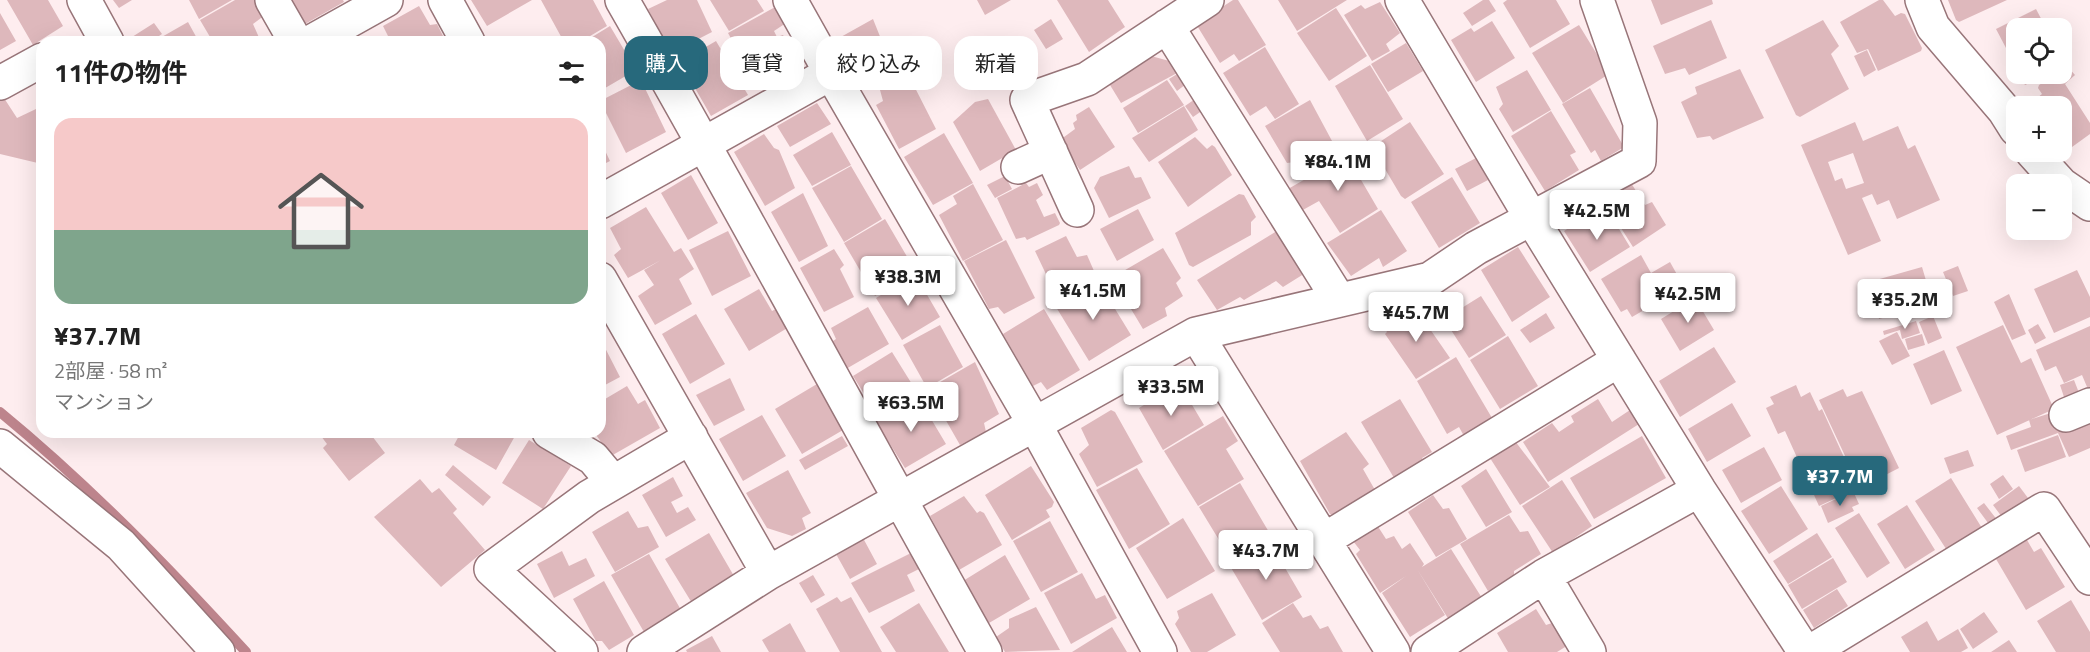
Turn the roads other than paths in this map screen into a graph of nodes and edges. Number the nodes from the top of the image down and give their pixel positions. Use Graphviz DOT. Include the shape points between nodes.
graph roads {
  1 [pos="84,0"];
  2 [pos="272,0"];
  3 [pos="386,0"];
  4 [pos="445,0"];
  5 [pos="622,0"];
  6 [pos="790,0"];
  7 [pos="1207,0"];
  8 [pos="1402,0"];
  9 [pos="1597,0"];
  10 [pos="1922,0"];
  11 [pos="1167,26"];
  12 [pos="93,36"];
  13 [pos="293,36"];
  14 [pos="322,36"];
  15 [pos="465,36"];
  16 [pos="816,46"];
  17 [pos="36,63"];
  18 [pos="816,81"];
  19 [pos="0,83"];
  20 [pos="841,90"];
  21 [pos="2006,113"];
  22 [pos="705,144"];
  23 [pos="1051,152"];
  24 [pos="2041,162"];
  25 [pos="1018,166"];
  26 [pos="606,199"];
  27 [pos="2090,204"];
  28 [pos="1077,210"];
  29 [pos="1532,219"];
  30 [pos="606,289"];
  31 [pos="1339,300"];
  32 [pos="1196,334"];
  33 [pos="1619,360"];
  34 [pos="1035,425"];
  35 [pos="691,437"];
  36 [pos="559,438"];
  37 [pos="0,446"];
  38 [pos="613,482"];
  39 [pos="1699,490"];
  40 [pos="899,500"];
  41 [pos="1324,540"];
  42 [pos="768,573"];
  43 [pos="1544,576"];
  44 [pos="2090,578"];
  45 [pos="218,652"];
  46 [pos="580,652"];
  47 [pos="644,652"];
  48 [pos="985,652"];
  49 [pos="1160,652"];
  50 [pos="1393,652"];
  51 [pos="1428,652"];
  52 [pos="1589,652"];
  53 [pos="1805,652"];
  54 [pos="1810,652"];
  1 -- 12 [label="street"];
  2 -- 13 [label="street"];
  3 -- 14 [label="street"];
  4 -- 15 [label="street"];
  5 -- 22 [label="street"];
  6 -- 16 [label="street"];
  7 -- 11 [label="street"];
  8 -- 29 [label="street"];
  9 -- 29 [label="street" via="1640,123 1639,161"];
  10 -- 21 [label="street" via="1933,27"];
  11 -- 23 [label="street" via="1087,79 1027,100"];
  11 -- 31 [label="street"];
  17 -- 19 [label="street"];
  18 -- 22 [label="street"];
  20 -- 34 [label="street"];
  22 -- 26 [label="street"];
  22 -- 40 [label="street"];
  23 -- 25 [label="street"];
  23 -- 28 [label="street"];
  24 -- 27 [label="street" via="2062,185"];
  29 -- 31 [label="street" via="1476,248 1430,279"];
  29 -- 33 [label="street"];
  30 -- 35 [label="street"];
  31 -- 32 [label="street"];
  32 -- 34 [label="street"];
  32 -- 41 [label="street"];
  33 -- 39 [label="street"];
  33 -- 41 [label="street"];
  34 -- 40 [label="street"];
  34 -- 49 [label="street"];
  35 -- 38 [label="street"];
  35 -- 42 [label="street"];
  36 -- 38 [label="street" via="593,458"];
  37 -- 45 [label="street" via="121,545"];
  38 -- 46 [label="street" via="491,569"];
  39 -- 43 [label="street"];
  39 -- 53 [label="street"];
  40 -- 42 [label="street"];
  40 -- 48 [label="street"];
  41 -- 50 [label="street"];
  42 -- 47 [label="street"];
  43 -- 51 [label="street"];
  43 -- 52 [label="street"];
  44 -- 54 [label="street" via="2044,509"];
}
